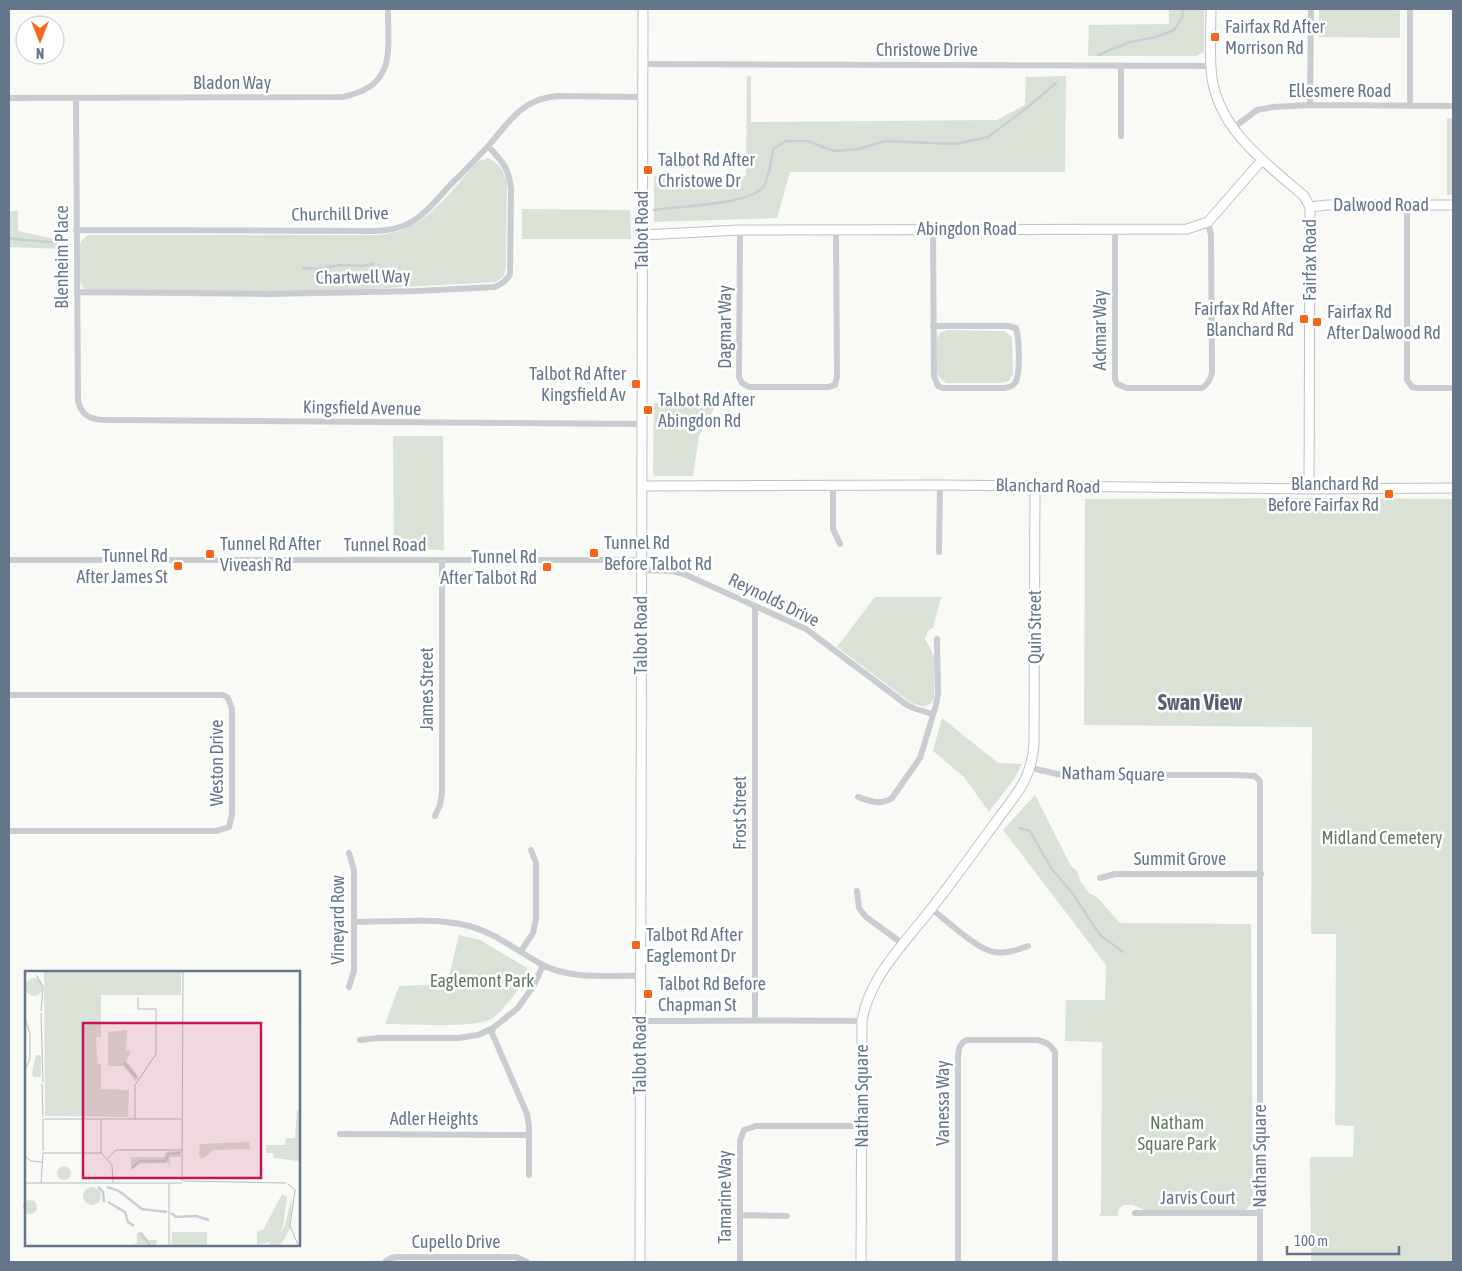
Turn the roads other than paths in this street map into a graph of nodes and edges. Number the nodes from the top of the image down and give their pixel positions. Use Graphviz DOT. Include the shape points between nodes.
graph roads {
  1 [pos="388,9"];
  2 [pos="643,9"];
  3 [pos="1210,9"];
  4 [pos="1311,9"];
  5 [pos="1410,9"];
  6 [pos="642,64"];
  7 [pos="1121,66"];
  8 [pos="1211,66"];
  9 [pos="642,97"];
  10 [pos="9,98"];
  11 [pos="76,98"];
  12 [pos="1310,105"];
  13 [pos="1410,106"];
  14 [pos="1453,106"];
  15 [pos="1233,128"];
  16 [pos="1121,136"];
  17 [pos="488,146"];
  18 [pos="1262,160"];
  19 [pos="1407,205"];
  20 [pos="1453,205"];
  21 [pos="1310,207"];
  22 [pos="1208,222"];
  23 [pos="836,229"];
  24 [pos="933,229"];
  25 [pos="76,230"];
  26 [pos="740,230"];
  27 [pos="1115,230"];
  28 [pos="642,235"];
  29 [pos="77,292"];
  30 [pos="934,326"];
  31 [pos="1453,388"];
  32 [pos="84,415"];
  33 [pos="641,424"];
  34 [pos="940,485"];
  35 [pos="642,486"];
  36 [pos="833,486"];
  37 [pos="1035,486"];
  38 [pos="1453,488"];
  39 [pos="1309,489"];
  40 [pos="840,544"];
  41 [pos="939,552"];
  42 [pos="9,560"];
  43 [pos="442,560"];
  44 [pos="641,560"];
  45 [pos="641,570"];
  46 [pos="755,606"];
  47 [pos="936,639"];
  48 [pos="9,695"];
  49 [pos="932,714"];
  50 [pos="1031,768"];
  51 [pos="858,797"];
  52 [pos="435,816"];
  53 [pos="9,831"];
  54 [pos="531,850"];
  55 [pos="349,853"];
  56 [pos="1261,874"];
  57 [pos="1100,878"];
  58 [pos="857,891"];
  59 [pos="932,909"];
  60 [pos="354,922"];
  61 [pos="903,944"];
  62 [pos="1028,946"];
  63 [pos="521,951"];
  64 [pos="543,965"];
  65 [pos="641,976"];
  66 [pos="349,987"];
  67 [pos="755,1020"];
  68 [pos="640,1021"];
  69 [pos="862,1021"];
  70 [pos="492,1028"];
  71 [pos="360,1040"];
  72 [pos="861,1126"];
  73 [pos="340,1134"];
  74 [pos="529,1135"];
  75 [pos="528,1175"];
  76 [pos="1135,1213"];
  77 [pos="1260,1214"];
  78 [pos="741,1215"];
  79 [pos="787,1216"];
  80 [pos="385,1262"];
  81 [pos="527,1262"];
  82 [pos="640,1262"];
  83 [pos="740,1262"];
  84 [pos="861,1262"];
  85 [pos="958,1262"];
  86 [pos="1055,1262"];
  87 [pos="1260,1262"];
  1 -- 11 [label="street, Bladon Way" via="387,61 376,82 354,95"];
  2 -- 6 [label="street, Talbot Road"];
  3 -- 8 [label="street, Fairfax Road"];
  4 -- 12 [label="street"];
  5 -- 13 [label="street"];
  6 -- 7 [label="street, Christowe Drive"];
  6 -- 9 [label="street, Talbot Road"];
  7 -- 8 [label="street, Christowe Drive"];
  7 -- 16 [label="street"];
  8 -- 15 [label="street, Fairfax Road" via="1218,104"];
  9 -- 17 [label="street, Churchill Drive" via="557,96 540,99 516,113"];
  9 -- 28 [label="street, Talbot Road"];
  10 -- 11 [label="street, Bladon Way"];
  11 -- 25 [label="street, Blenheim Place"];
  12 -- 13 [label="street, Ellesmere Road"];
  12 -- 15 [label="street, Ellesmere Road" via="1258,110"];
  13 -- 14 [label="street, Ellesmere Road"];
  15 -- 18 [label="street, Fairfax Road"];
  17 -- 25 [label="street, Churchill Drive" via="423,214 395,229"];
  17 -- 29 [label="street, Chartwell Way" via="503,162 511,189 510,274 503,284 417,291 268,294"];
  18 -- 21 [label="street, Fairfax Road" via="1304,196"];
  18 -- 22 [label="street"];
  19 -- 20 [label="street, Dalwood Road"];
  19 -- 21 [label="street, Dalwood Road"];
  19 -- 31 [label="street" via="1407,380 1417,388"];
  21 -- 39 [label="street, Fairfax Road"];
  22 -- 27 [label="street, Abingdon Road" via="1187,229"];
  22 -- 27 [label="street, Ackmar Way" via="1212,235 1212,373 1202,388 1127,388 1117,384"];
  23 -- 24 [label="street, Abingdon Road"];
  23 -- 26 [label="street, Abingdon Road"];
  23 -- 26 [label="street, Dagmar Way" via="837,377 835,384 828,387 749,387 742,383 739,377"];
  24 -- 27 [label="street, Abingdon Road"];
  24 -- 30 [label="street"];
  25 -- 29 [label="street, Blenheim Place"];
  26 -- 28 [label="street, Abingdon Road"];
  28 -- 33 [label="street, Talbot Road"];
  29 -- 32 [label="street, Blenheim Place" via="78,401"];
  30 -- 30 [label="street" via="934,376 938,386 1004,388 1015,384 1018,376 1016,328"];
  32 -- 33 [label="street, Kingsfield Avenue" via="94,420"];
  33 -- 35 [label="street, Talbot Road"];
  34 -- 36 [label="street, Blanchard Road"];
  34 -- 37 [label="street, Blanchard Road"];
  34 -- 41 [label="street"];
  35 -- 36 [label="street, Blanchard Road"];
  35 -- 44 [label="street, Talbot Road"];
  36 -- 40 [label="street" via="833,529"];
  37 -- 39 [label="street, Blanchard Road"];
  37 -- 50 [label="street, Quin Street" via="1034,744"];
  38 -- 39 [label="street, Blanchard Road"];
  42 -- 43 [label="street, Tunnel Road"];
  43 -- 44 [label="street, Tunnel Road"];
  43 -- 52 [label="street, James Street" via="442,793"];
  44 -- 45 [label="street, Talbot Road"];
  45 -- 46 [label="street, Reynolds Drive" via="684,574"];
  45 -- 65 [label="street, Talbot Road"];
  46 -- 49 [label="street, Reynolds Drive" via="806,629 907,705"];
  46 -- 67 [label="street, Frost Street"];
  47 -- 49 [label="street" via="938,693"];
  48 -- 53 [label="street, Weston Drive" via="224,695 231,702 232,747 231,821 223,830"];
  49 -- 51 [label="street" via="920,758 892,798 880,803"];
  50 -- 56 [label="street, Natham Square" via="1062,775 1255,776 1261,786"];
  50 -- 59 [label="street, Natham Square" via="1018,792"];
  54 -- 63 [label="street" via="536,863 536,919 533,933"];
  55 -- 60 [label="street, Vineyard Row" via="354,870"];
  56 -- 57 [label="street, Summit Grove" via="1115,874"];
  56 -- 77 [label="street, Natham Square"];
  58 -- 61 [label="street" via="860,908 866,917"];
  59 -- 61 [label="street, Natham Square"];
  59 -- 62 [label="street" via="989,951 1009,952"];
  60 -- 63 [label="street" via="458,923 482,930"];
  60 -- 66 [label="street, Vineyard Row" via="354,971"];
  61 -- 69 [label="street, Natham Square" via="872,987"];
  63 -- 64 [label="street"];
  64 -- 65 [label="street" via="576,974"];
  64 -- 70 [label="street" via="534,986 518,1008"];
  65 -- 68 [label="street, Talbot Road"];
  67 -- 68 [label="street"];
  67 -- 69 [label="street"];
  68 -- 82 [label="street, Talbot Road"];
  69 -- 72 [label="street, Natham Square"];
  70 -- 71 [label="street" via="478,1035 458,1038"];
  70 -- 74 [label="street" via="527,1114"];
  72 -- 78 [label="street, Tamarine Way" via="756,1126 744,1130 740,1141"];
  72 -- 84 [label="street, Natham Square"];
  73 -- 74 [label="street, Adler Heights"];
  74 -- 75 [label="street"];
  76 -- 77 [label="street, Jarvis Court"];
  77 -- 87 [label="street, Natham Square"];
  78 -- 79 [label="street"];
  78 -- 83 [label="street, Tamarine Way"];
  80 -- 81 [label="street, Cupello Drive" via="397,1257 516,1257"];
  85 -- 86 [label="street, Vanessa Way" via="960,1045 967,1040 1038,1040 1050,1045 1055,1052"];
}
